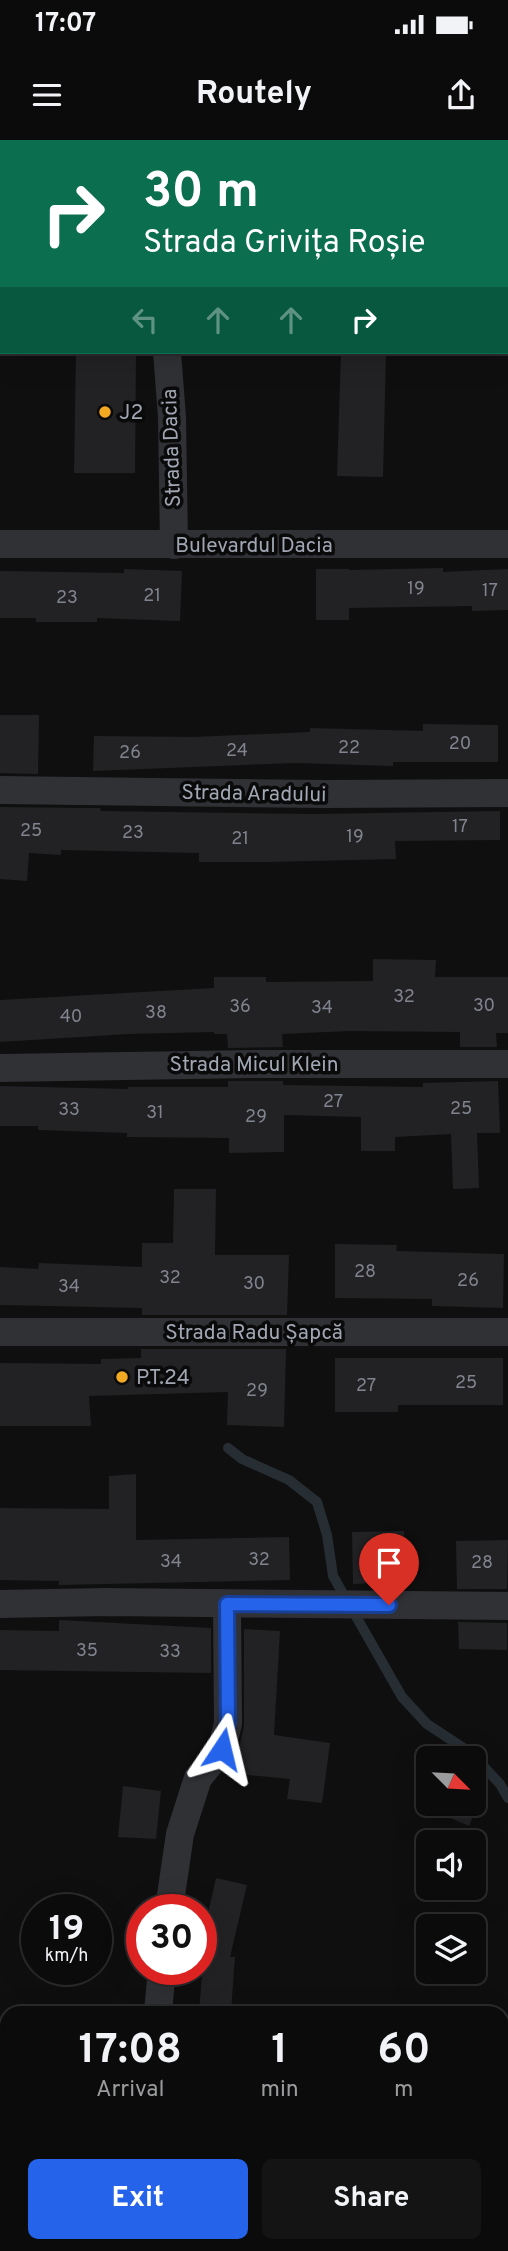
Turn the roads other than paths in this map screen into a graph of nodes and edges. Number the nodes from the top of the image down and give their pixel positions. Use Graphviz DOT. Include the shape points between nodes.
graph roads {
  1 [pos="167,354"];
  2 [pos="0,544"];
  3 [pos="508,544"];
  4 [pos="174,545"];
  5 [pos="0,790"];
  6 [pos="508,793"];
  7 [pos="508,1064"];
  8 [pos="0,1068"];
  9 [pos="0,1332"];
  10 [pos="508,1332"];
  11 [pos="0,1604"];
  12 [pos="227,1604"];
  13 [pos="508,1606"];
  14 [pos="171,1894"];
  15 [pos="161,1985"];
  16 [pos="159,2006"];
  1 -- 4 [label="street, Strada Dacia"];
  2 -- 4 [label="street, Bulevardul Dacia"];
  3 -- 4 [label="street, Bulevardul Dacia"];
  5 -- 6 [label="street, Strada Aradului"];
  7 -- 8 [label="street, Strada Micul Klein"];
  9 -- 10 [label="street, Strada Radu Șapcă"];
  11 -- 12 [label="street"];
  12 -- 13 [label="street"];
  12 -- 14 [label="street" via="228,1723 222,1749 198,1778 180,1834"];
  15 -- 16 [label="street"];
}
